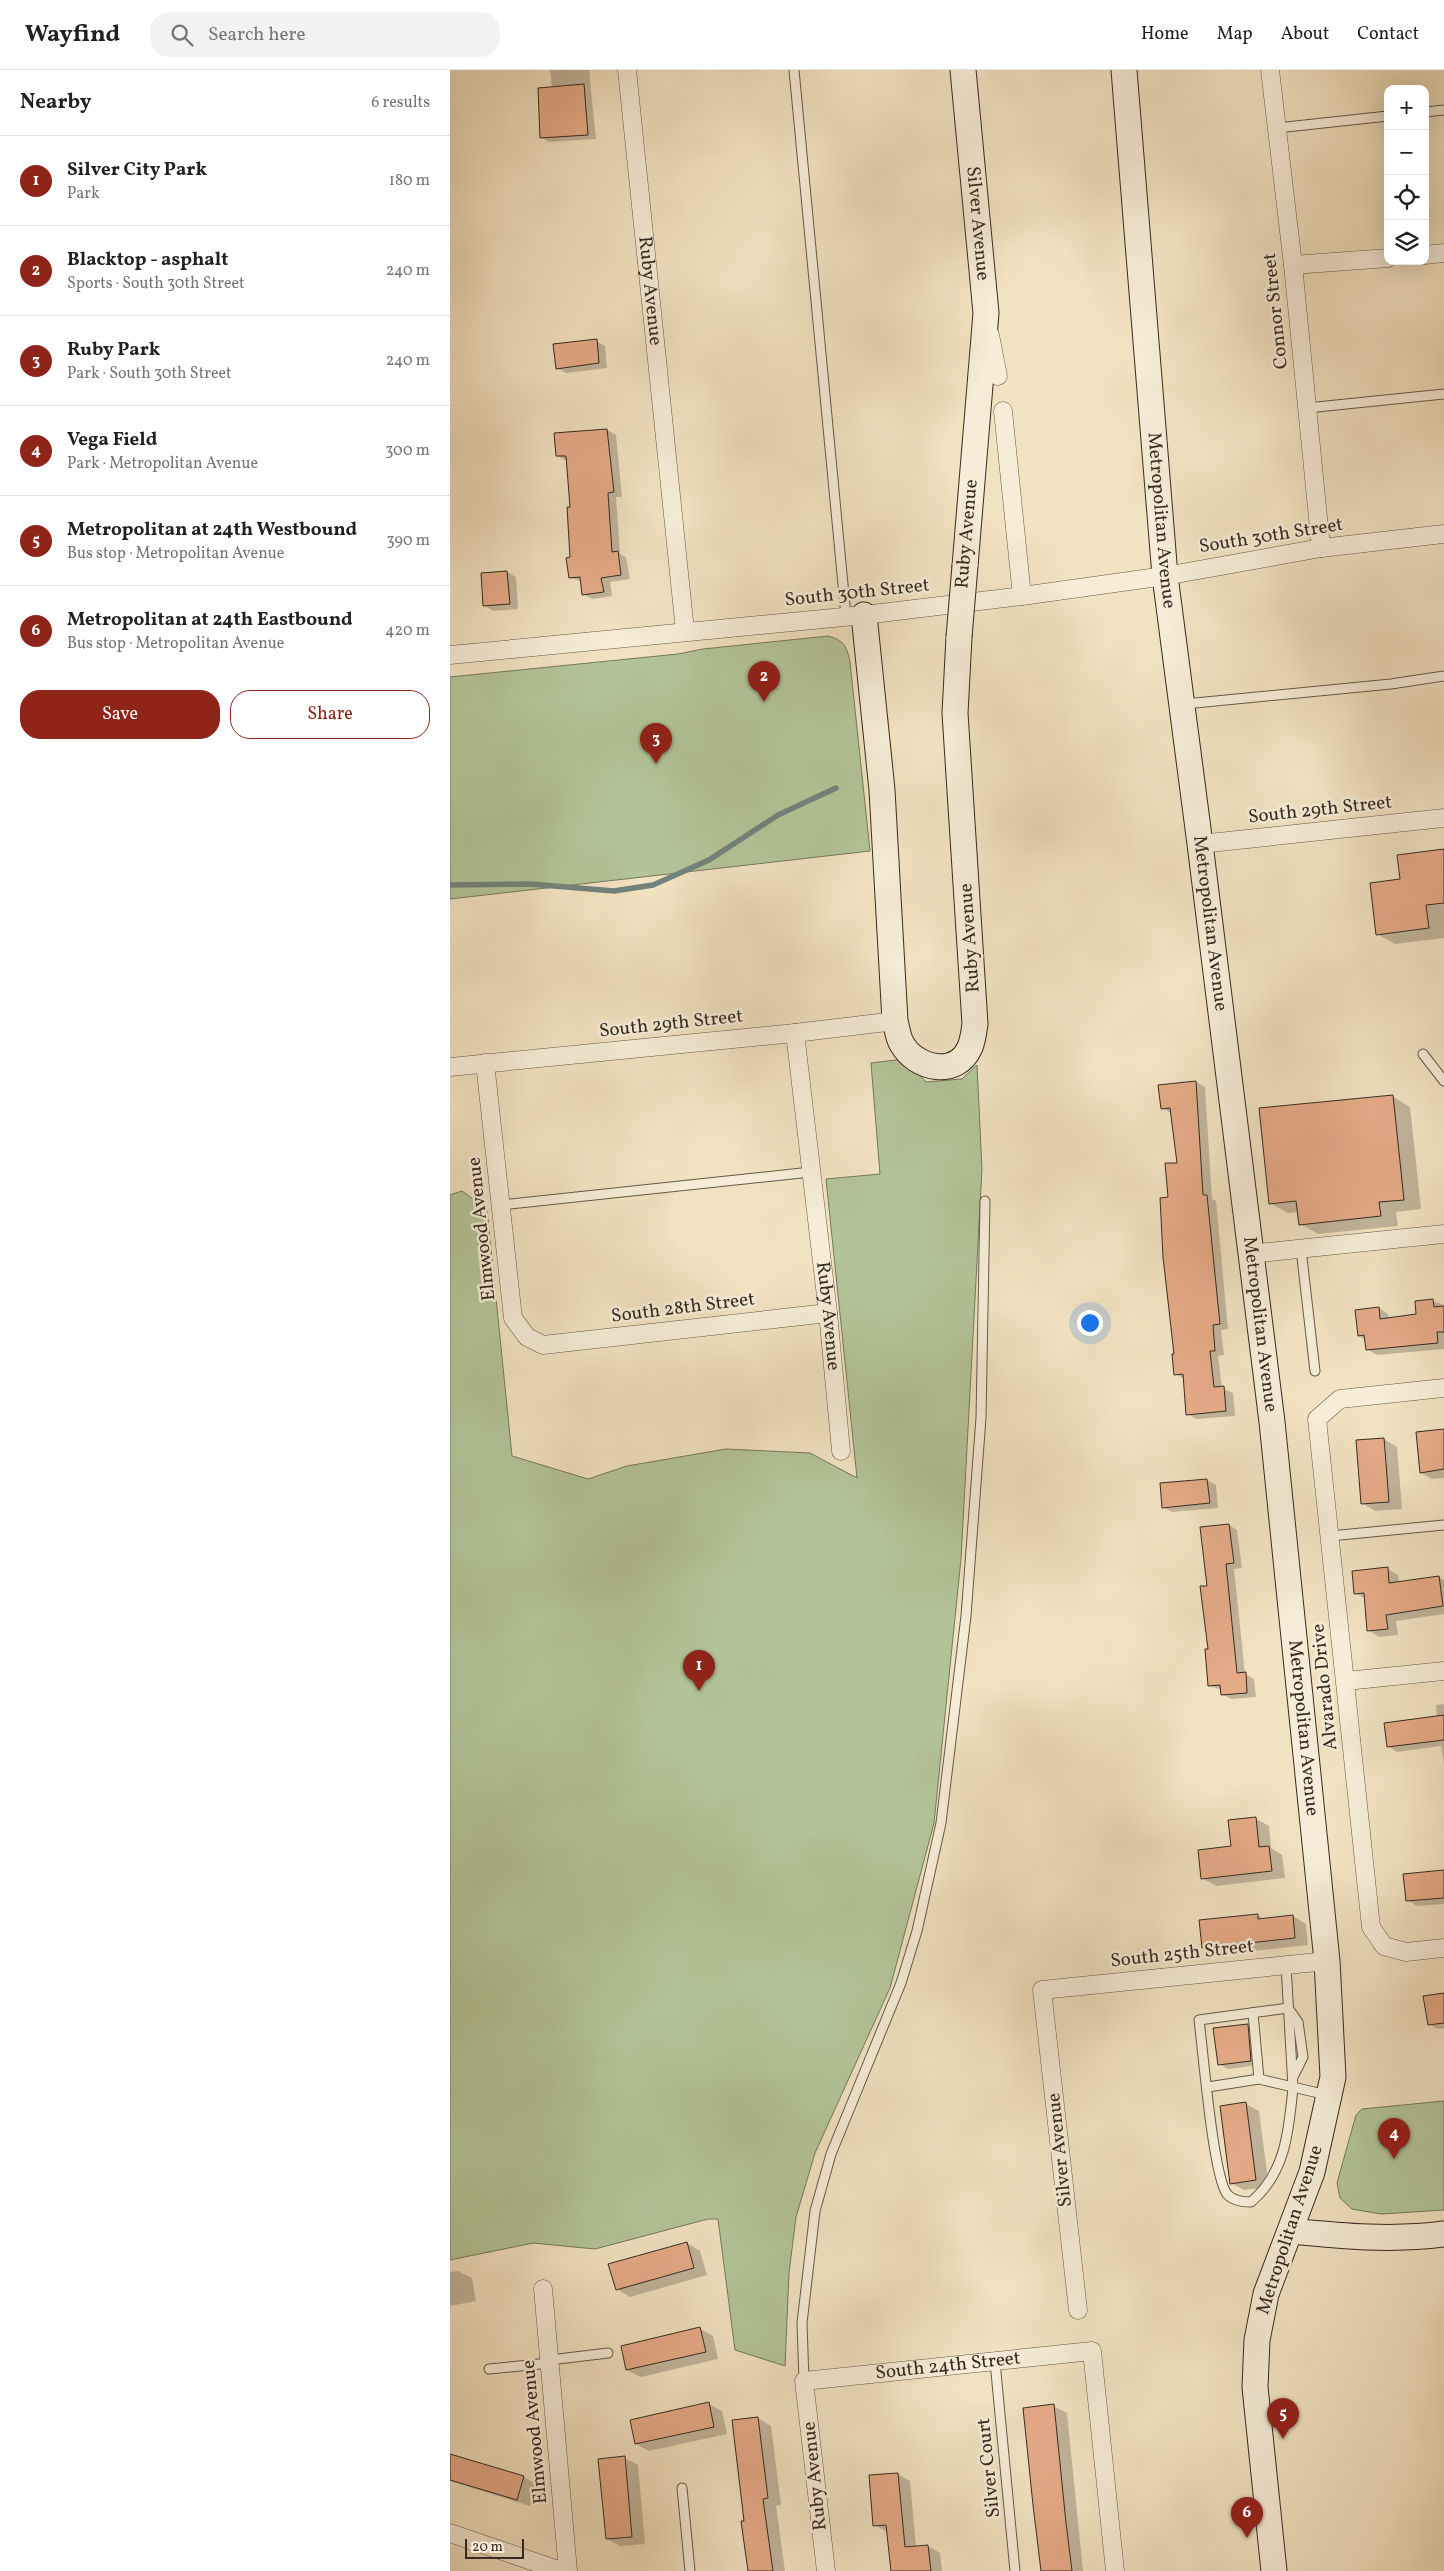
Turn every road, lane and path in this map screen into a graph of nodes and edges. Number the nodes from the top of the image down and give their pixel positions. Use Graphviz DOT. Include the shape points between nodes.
graph roads {
  1 [pos="627,70"];
  2 [pos="794,70"];
  3 [pos="963,70"];
  4 [pos="1124,70"];
  5 [pos="1270,70"];
  6 [pos="1444,110"];
  7 [pos="1429,112"];
  8 [pos="1384,116"];
  9 [pos="1276,128"];
  10 [pos="1444,253"];
  11 [pos="1429,255"];
  12 [pos="1384,258"];
  13 [pos="1293,265"];
  14 [pos="986,313"];
  15 [pos="998,376"];
  16 [pos="1444,394"];
  17 [pos="1307,408"];
  18 [pos="1002,411"];
  19 [pos="1444,534"];
  20 [pos="1321,548"];
  21 [pos="1165,576"];
  22 [pos="1022,596"];
  23 [pos="855,616"];
  24 [pos="685,631"];
  25 [pos="450,655"];
  26 [pos="1444,676"];
  27 [pos="1182,705"];
  28 [pos="1444,818"];
  29 [pos="1200,844"];
  30 [pos="895,1021"];
  31 [pos="795,1033"];
  32 [pos="1423,1054"];
  33 [pos="485,1063"];
  34 [pos="450,1067"];
  35 [pos="1444,1081"];
  36 [pos="811,1172"];
  37 [pos="985,1201"];
  38 [pos="501,1206"];
  39 [pos="1444,1234"];
  40 [pos="1301,1249"];
  41 [pos="1249,1254"];
  42 [pos="828,1312"];
  43 [pos="544,1345"];
  44 [pos="1315,1371"];
  45 [pos="1444,1388"];
  46 [pos="841,1451"];
  47 [pos="1444,1525"];
  48 [pos="1330,1536"];
  49 [pos="1444,1671"];
  50 [pos="1346,1682"];
  51 [pos="1444,1948"];
  52 [pos="1327,1961"];
  53 [pos="1286,1965"];
  54 [pos="1042,1990"];
  55 [pos="1288,2008"];
  56 [pos="1253,2013"];
  57 [pos="1259,2079"];
  58 [pos="1208,2087"];
  59 [pos="1294,2087"];
  60 [pos="1330,2096"];
  61 [pos="1290,2231"];
  62 [pos="1444,2234"];
  63 [pos="543,2289"];
  64 [pos="1078,2310"];
  65 [pos="608,2353"];
  66 [pos="550,2361"];
  67 [pos="995,2362"];
  68 [pos="489,2369"];
  69 [pos="804,2381"];
  70 [pos="682,2488"];
  71 [pos="450,2533"];
  72 [pos="561,2571"];
  73 [pos="568,2571"];
  74 [pos="690,2571"];
  75 [pos="826,2571"];
  76 [pos="1016,2571"];
  77 [pos="1115,2571"];
  78 [pos="1274,2571"];
  1 -- 24 [label="street, Ruby Avenue"];
  2 -- 23 [label="lane"];
  3 -- 14 [label="main road, Silver Avenue"];
  4 -- 21 [label="main road, Metropolitan Avenue"];
  5 -- 9 [label="street, Connor Street"];
  6 -- 7 [label="lane"];
  8 -- 9 [label="lane"];
  9 -- 13 [label="street, Connor Street"];
  10 -- 11 [label="street"];
  12 -- 13 [label="street"];
  13 -- 17 [label="street, Connor Street"];
  14 -- 15 [label="street, Silver Avenue"];
  14 -- 30 [label="main road, Ruby Avenue, bridge" via="955,713 975,1024 970,1048 955,1064 934,1068 915,1059 902,1044"];
  16 -- 17 [label="lane"];
  17 -- 20 [label="street, Connor Street"];
  18 -- 22 [label="street"];
  19 -- 20 [label="street, South 30th Street"];
  20 -- 21 [label="street, South 30th Street"];
  21 -- 22 [label="street, South 30th Street"];
  21 -- 27 [label="main road, Metropolitan Avenue"];
  22 -- 23 [label="street, South 30th Street"];
  23 -- 24 [label="street, South 30th Street"];
  23 -- 30 [label="main road, Ruby Avenue" via="882,790"];
  24 -- 25 [label="street, South 30th Street"];
  26 -- 27 [label="lane"];
  27 -- 29 [label="main road, Metropolitan Avenue"];
  28 -- 29 [label="street, South 29th Street"];
  29 -- 41 [label="main road, Metropolitan Avenue"];
  30 -- 31 [label="street, South 29th Street"];
  31 -- 33 [label="street, South 29th Street"];
  31 -- 36 [label="street, Ruby Avenue"];
  32 -- 35 [label="lane"];
  33 -- 34 [label="street, South 29th Street"];
  33 -- 38 [label="street, Elmwood Avenue"];
  36 -- 38 [label="lane"];
  36 -- 42 [label="street, Ruby Avenue"];
  37 -- 69 [label="lane" via="982,1418 966,1616 941,1824 917,1931 901,1983 831,2154 815,2211 802,2323"];
  38 -- 43 [label="street, Elmwood Avenue" via="513,1318 527,1337"];
  39 -- 40 [label="street"];
  40 -- 41 [label="street"];
  40 -- 44 [label="lane"];
  41 -- 52 [label="main road, Metropolitan Avenue" via="1272,1422"];
  42 -- 43 [label="street, South 28th Street"];
  42 -- 46 [label="street, Ruby Avenue"];
  45 -- 48 [label="street, Alvarado Drive" via="1340,1399 1317,1419"];
  47 -- 48 [label="lane"];
  48 -- 50 [label="street, Alvarado Drive"];
  49 -- 50 [label="street"];
  50 -- 51 [label="street, Alvarado Drive" via="1371,1927 1384,1946 1406,1952"];
  52 -- 53 [label="street, South 25th Street"];
  52 -- 60 [label="main road, Metropolitan Avenue" via="1333,2077"];
  53 -- 54 [label="street, South 25th Street"];
  53 -- 55 [label="lane"];
  54 -- 64 [label="street, Silver Avenue"];
  55 -- 56 [label="lane"];
  55 -- 59 [label="lane"];
  56 -- 57 [label="lane"];
  56 -- 58 [label="lane" via="1199,2020"];
  57 -- 58 [label="lane"];
  57 -- 59 [label="lane"];
  58 -- 59 [label="lane" via="1222,2186 1237,2201 1251,2202 1277,2170 1288,2138"];
  59 -- 60 [label="lane"];
  60 -- 61 [label="main road, Metropolitan Avenue" via="1312,2172"];
  61 -- 62 [label="main road" via="1359,2238"];
  61 -- 78 [label="main road, Metropolitan Avenue" via="1266,2294 1256,2340 1255,2387"];
  63 -- 66 [label="street, Elmwood Avenue"];
  65 -- 66 [label="lane"];
  66 -- 68 [label="lane"];
  66 -- 73 [label="street, Elmwood Avenue"];
  67 -- 69 [label="street, South 24th Street"];
  67 -- 76 [label="lane, Silver Court"];
  67 -- 77 [label="street, South 24th Street" via="1092,2351"];
  69 -- 75 [label="street, Ruby Avenue"];
  70 -- 74 [label="lane"];
  71 -- 72 [label="street"];
}
